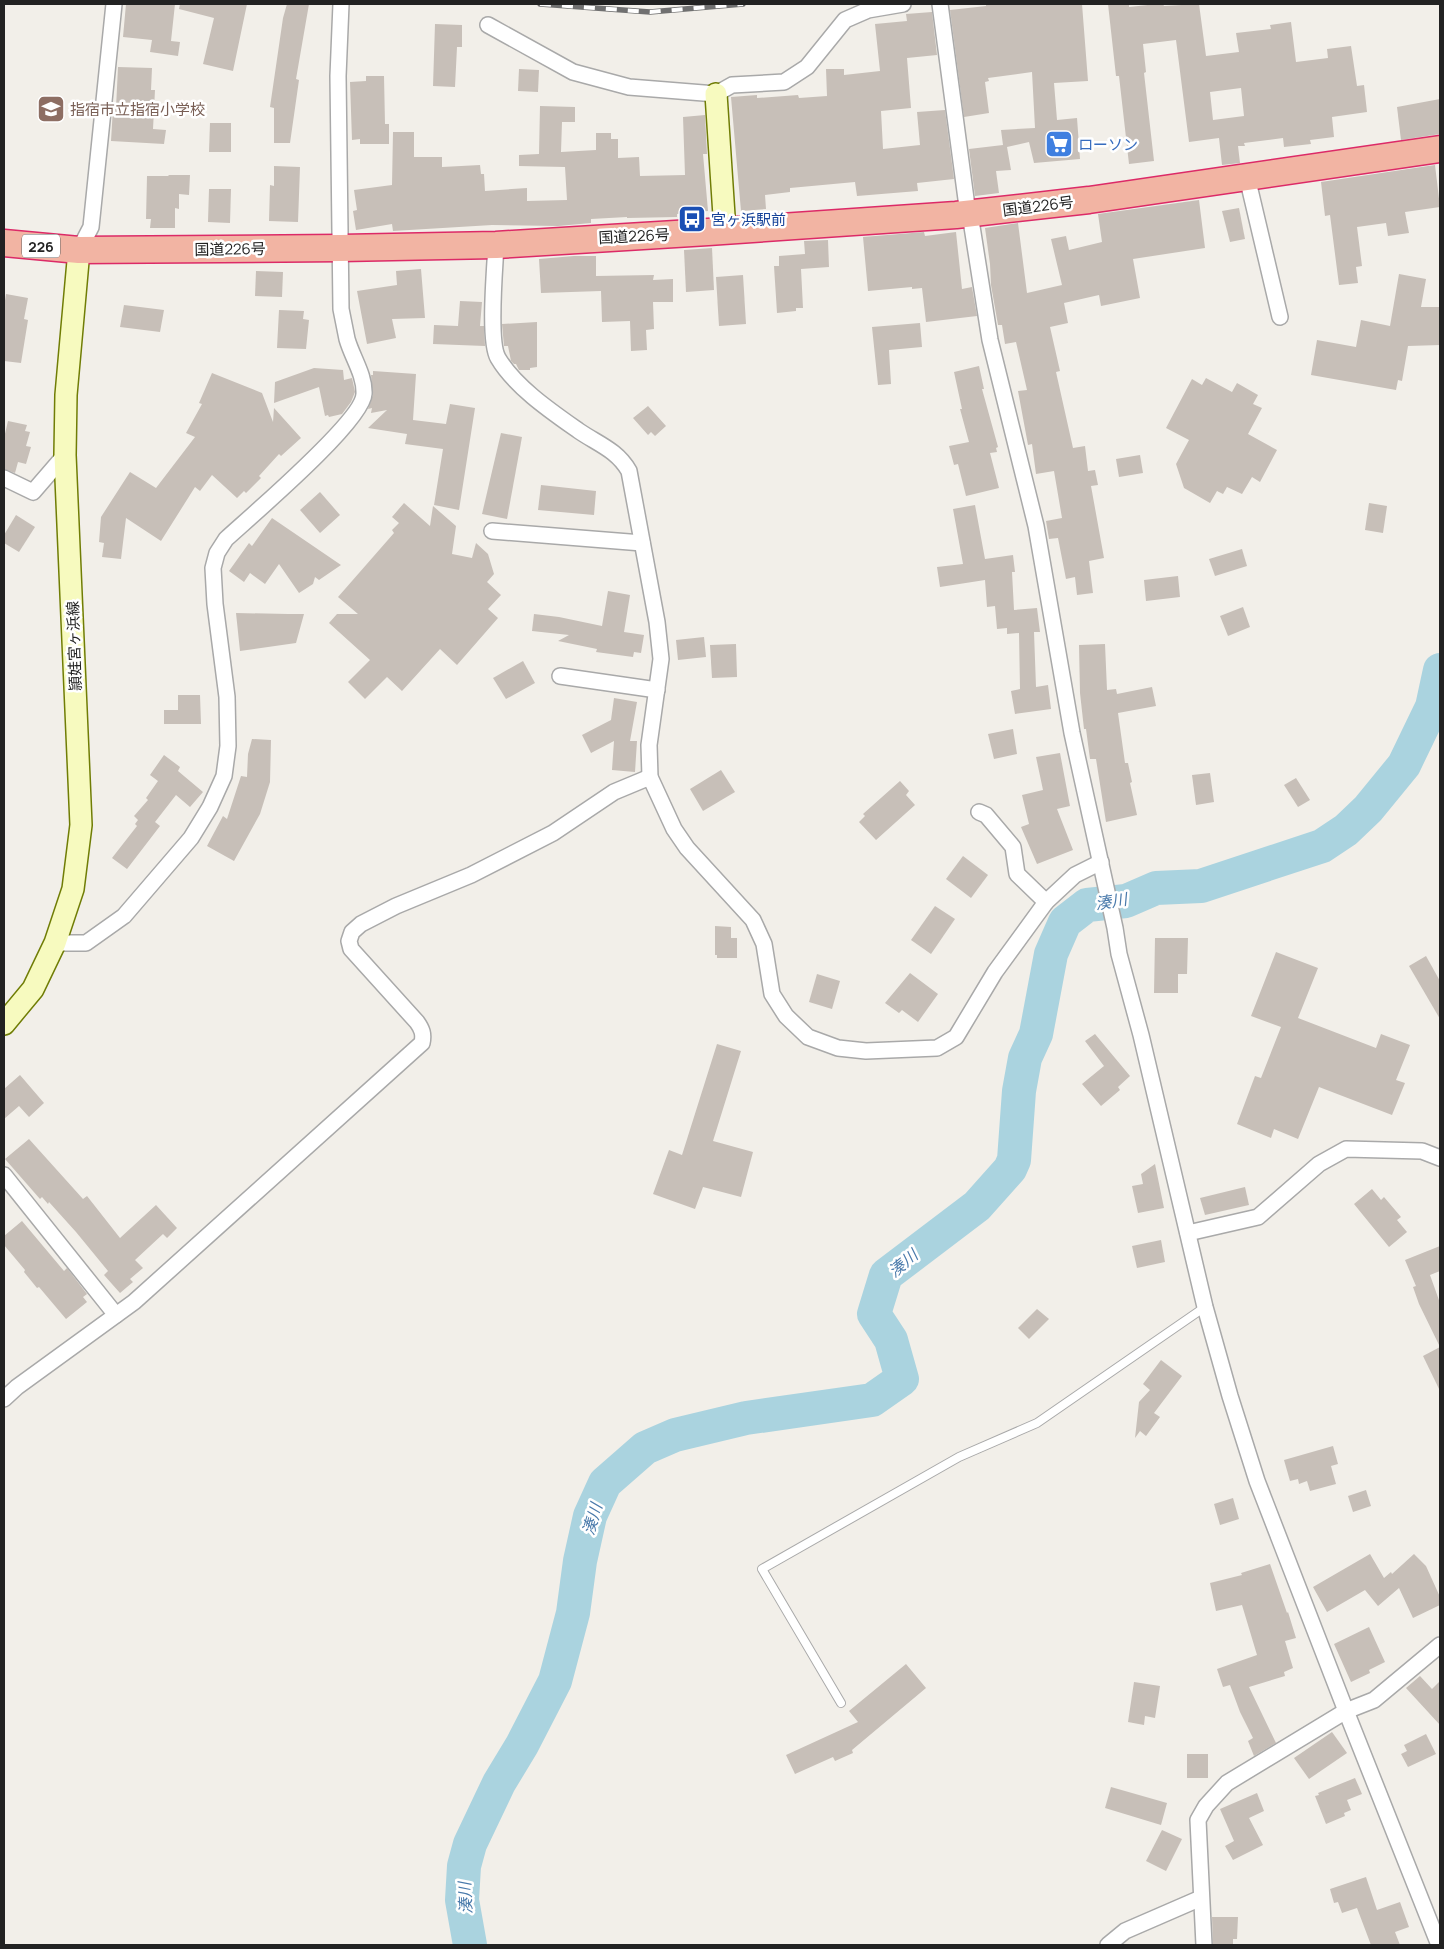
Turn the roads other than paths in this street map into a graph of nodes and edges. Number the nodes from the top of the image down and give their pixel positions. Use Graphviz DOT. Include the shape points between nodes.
graph roads {
  1 [pos="114,4"];
  2 [pos="341,4"];
  3 [pos="902,4"];
  4 [pos="940,4"];
  5 [pos="488,25"];
  6 [pos="716,94"];
  7 [pos="1440,149"];
  8 [pos="1247,177"];
  9 [pos="969,214"];
  10 [pos="725,230"];
  11 [pos="4,243"];
  12 [pos="496,245"];
  13 [pos="341,248"];
  14 [pos="79,250"];
  15 [pos="1280,318"];
  16 [pos="65,455"];
  17 [pos="4,478"];
  18 [pos="492,530"];
  19 [pos="642,542"];
  20 [pos="560,676"];
  21 [pos="657,690"];
  22 [pos="650,777"];
  23 [pos="980,812"];
  24 [pos="1103,869"];
  25 [pos="1046,902"];
  26 [pos="55,943"];
  27 [pos="4,1024"];
  28 [pos="1440,1158"];
  29 [pos="4,1175"];
  30 [pos="1188,1233"];
  31 [pos="1205,1307"];
  32 [pos="116,1315"];
  33 [pos="4,1399"];
  34 [pos="1440,1645"];
  35 [pos="841,1704"];
  36 [pos="1346,1711"];
  37 [pos="1202,1898"];
  38 [pos="1108,1945"];
  39 [pos="1204,1945"];
  40 [pos="1439,1945"];
  1 -- 14 [label="street" via="92,227"];
  2 -- 13 [label="street" via="338,76"];
  3 -- 6 [label="street" via="868,10 845,20 807,67 784,82 732,85"];
  4 -- 9 [label="street"];
  5 -- 6 [label="street" via="572,72 629,87"];
  6 -- 10 [label="main road"];
  7 -- 8 [label="highway, 国道226号 / 226"];
  8 -- 9 [label="highway, 国道226号 / 226"];
  8 -- 15 [label="street"];
  9 -- 10 [label="highway, 国道226号 / 226"];
  9 -- 24 [label="street" via="990,340 1036,526 1072,733"];
  10 -- 12 [label="highway, 国道226号 / 226"];
  11 -- 14 [label="highway, 国道226号 / 226"];
  12 -- 13 [label="highway, 国道226号 / 226"];
  12 -- 19 [label="street" via="493,325 497,357 514,378 546,407 623,461 629,470"];
  13 -- 14 [label="highway, 国道226号 / 226"];
  13 -- 26 [label="street" via="341,309 364,395 358,411 328,445 226,539 217,553 215,604 227,697 228,746 224,776 192,838 124,916 86,943"];
  14 -- 16 [label="main road, 頴娃宮ヶ浜線" via="66,395"];
  16 -- 17 [label="street" via="33,492"];
  16 -- 26 [label="main road, 頴娃宮ヶ浜線" via="82,825 73,889"];
  18 -- 19 [label="street"];
  19 -- 21 [label="street" via="661,659"];
  20 -- 21 [label="street"];
  21 -- 22 [label="street" via="649,745"];
  22 -- 25 [label="street" via="674,829 687,848 752,920 764,944 772,994 786,1016 808,1037 838,1048 866,1051 937,1048 956,1037 995,972"];
  22 -- 32 [label="street" via="614,792 552,833 471,876 396,906 352,932 351,949 416,1022 424,1037 422,1043"];
  23 -- 25 [label="street" via="1013,848 1017,874"];
  24 -- 25 [label="street" via="1075,875"];
  24 -- 30 [label="street" via="1119,954"];
  26 -- 27 [label="main road, 頴娃宮ヶ浜線" via="33,989"];
  28 -- 30 [label="street" via="1422,1150 1346,1149 1319,1164 1258,1217"];
  29 -- 32 [label="street"];
  30 -- 31 [label="street"];
  31 -- 35 [label="lane" via="1037,1424 959,1457 762,1569"];
  31 -- 36 [label="street" via="1257,1481"];
  32 -- 33 [label="street"];
  34 -- 36 [label="street" via="1374,1700"];
  36 -- 37 [label="street" via="1227,1783 1206,1806 1198,1820"];
  36 -- 40 [label="street"];
  37 -- 38 [label="street" via="1125,1931"];
  37 -- 39 [label="street"];
}
